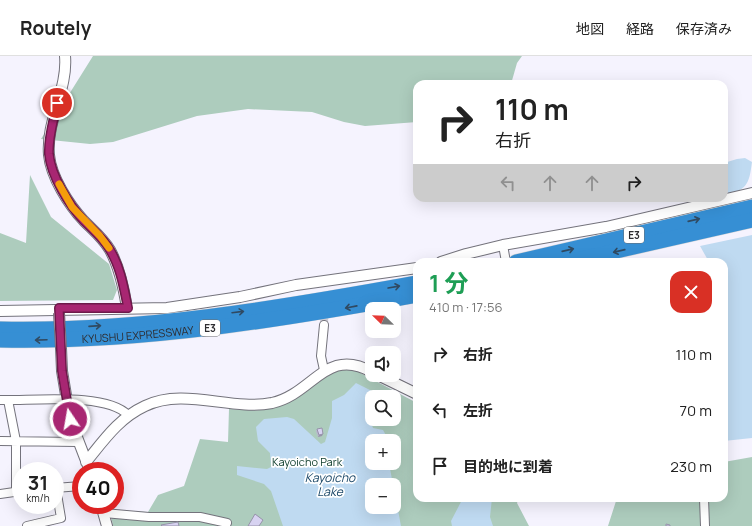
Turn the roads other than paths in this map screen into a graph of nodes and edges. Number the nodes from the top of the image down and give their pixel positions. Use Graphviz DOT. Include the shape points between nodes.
graph roads {
  1 [pos="65,56"];
  2 [pos="752,192"];
  3 [pos="728,198"];
  4 [pos="710,202"];
  5 [pos="752,207"];
  6 [pos="752,220"];
  7 [pos="503,246"];
  8 [pos="454,258"];
  9 [pos="505,258"];
  10 [pos="533,258"];
  11 [pos="586,258"];
  12 [pos="413,269"];
  13 [pos="413,284"];
  14 [pos="413,296"];
  15 [pos="128,308"];
  16 [pos="0,311"];
  17 [pos="59,311"];
  18 [pos="324,325"];
  19 [pos="0,328"];
  20 [pos="0,340"];
  21 [pos="365,368"];
  22 [pos="324,370"];
  23 [pos="392,382"];
  24 [pos="413,392"];
  25 [pos="66,399"];
  26 [pos="4,400"];
  27 [pos="128,415"];
  28 [pos="0,440"];
  29 [pos="16,441"];
  30 [pos="78,442"];
  31 [pos="17,462"];
  32 [pos="86,462"];
  33 [pos="91,462"];
  34 [pos="12,492"];
  35 [pos="0,494"];
  36 [pos="704,502"];
  37 [pos="124,513"];
  38 [pos="60,514"];
  39 [pos="104,514"];
  40 [pos="227,524"];
  41 [pos="27,526"];
  42 [pos="108,526"];
  43 [pos="705,526"];
  1 -- 15 [label="street" via="66,70 50,138 49,155 58,181 72,207 111,251 124,285"];
  2 -- 3 [label="street"];
  4 -- 7 [label="street" via="606,227"];
  10 -- 5 [label="highway, E3, one-way"];
  6 -- 11 [label="highway, E3, one-way"];
  7 -- 8 [label="street"];
  7 -- 9 [label="street"];
  12 -- 15 [label="street" via="324,285 167,308"];
  19 -- 13 [label="highway, KYUSHU EXPRESSWAY / E3, one-way" via="78,327 155,322 240,312"];
  14 -- 20 [label="highway, KYUSHU EXPRESSWAY / E3, one-way" via="324,312 156,334"];
  15 -- 17 [label="street"];
  16 -- 17 [label="street"];
  17 -- 25 [label="street, bridge"];
  18 -- 22 [label="street" via="321,356"];
  21 -- 22 [label="street" via="344,364"];
  22 -- 27 [label="street" via="291,396 274,402 262,404 164,400 146,405"];
  23 -- 24 [label="street"];
  25 -- 26 [label="street"];
  25 -- 27 [label="street" via="89,401 122,409"];
  25 -- 30 [label="street"];
  26 -- 29 [label="street"];
  27 -- 33 [label="street" via="114,426"];
  28 -- 29 [label="street"];
  29 -- 30 [label="street"];
  29 -- 31 [label="street"];
  30 -- 32 [label="street"];
  34 -- 35 [label="street"];
  36 -- 43 [label="street"];
  37 -- 40 [label="street" via="149,517 200,517"];
  38 -- 41 [label="street" via="61,518"];
  39 -- 42 [label="street"];
}
